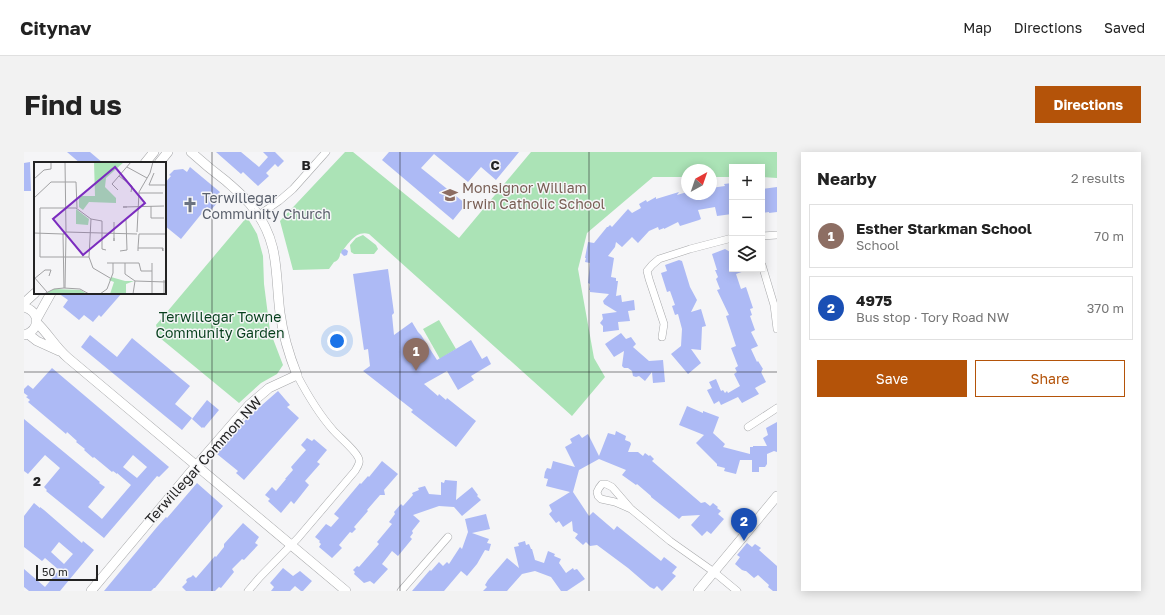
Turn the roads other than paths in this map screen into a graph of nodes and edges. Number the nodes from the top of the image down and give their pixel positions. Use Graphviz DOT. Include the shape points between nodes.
graph roads {
  1 [pos="154,152"];
  2 [pos="168,152"];
  3 [pos="191,152"];
  4 [pos="326,152"];
  5 [pos="146,162"];
  6 [pos="160,162"];
  7 [pos="259,215"];
  8 [pos="777,235"];
  9 [pos="765,236"];
  10 [pos="729,239"];
  11 [pos="764,272"];
  12 [pos="34,294"];
  13 [pos="50,294"];
  14 [pos="24,304"];
  15 [pos="24,307"];
  16 [pos="36,321"];
  17 [pos="777,329"];
  18 [pos="25,335"];
  19 [pos="662,337"];
  20 [pos="62,353"];
  21 [pos="297,375"];
  22 [pos="777,408"];
  23 [pos="748,427"];
  24 [pos="196,466"];
  25 [pos="777,496"];
  26 [pos="632,509"];
  27 [pos="448,537"];
  28 [pos="292,545"];
  29 [pos="714,572"];
  30 [pos="91,591"];
  31 [pos="248,591"];
  32 [pos="346,591"];
  33 [pos="401,591"];
  34 [pos="698,591"];
  35 [pos="737,591"];
  1 -- 5 [label="street"];
  2 -- 6 [label="street"];
  3 -- 7 [label="street" via="240,193"];
  4 -- 7 [label="street" via="293,189"];
  7 -- 21 [label="street" via="273,247 281,320 288,352"];
  8 -- 9 [label="street"];
  10 -- 19 [label="street" via="690,249 652,265 648,271 649,279 664,324"];
  11 -- 17 [label="street" via="774,304"];
  12 -- 14 [label="street"];
  13 -- 16 [label="street"];
  15 -- 16 [label="street" via="31,310 36,316"];
  16 -- 18 [label="street" via="34,328"];
  16 -- 20 [label="street"];
  18 -- 20 [label="street"];
  20 -- 24 [label="street"];
  21 -- 24 [label="street, Terwillegar Common NW" via="275,385 256,399"];
  21 -- 28 [label="street" via="320,415 355,452 360,462"];
  22 -- 23 [label="street"];
  24 -- 28 [label="street"];
  24 -- 30 [label="street, Terwillegar Common NW"];
  25 -- 29 [label="street"];
  26 -- 26 [label="street" via="609,484 602,484 599,488 597,492 601,500 616,502"];
  26 -- 29 [label="street" via="670,541"];
  27 -- 33 [label="street"];
  28 -- 31 [label="street"];
  28 -- 32 [label="street"];
  29 -- 34 [label="street"];
  29 -- 35 [label="street"];
}
